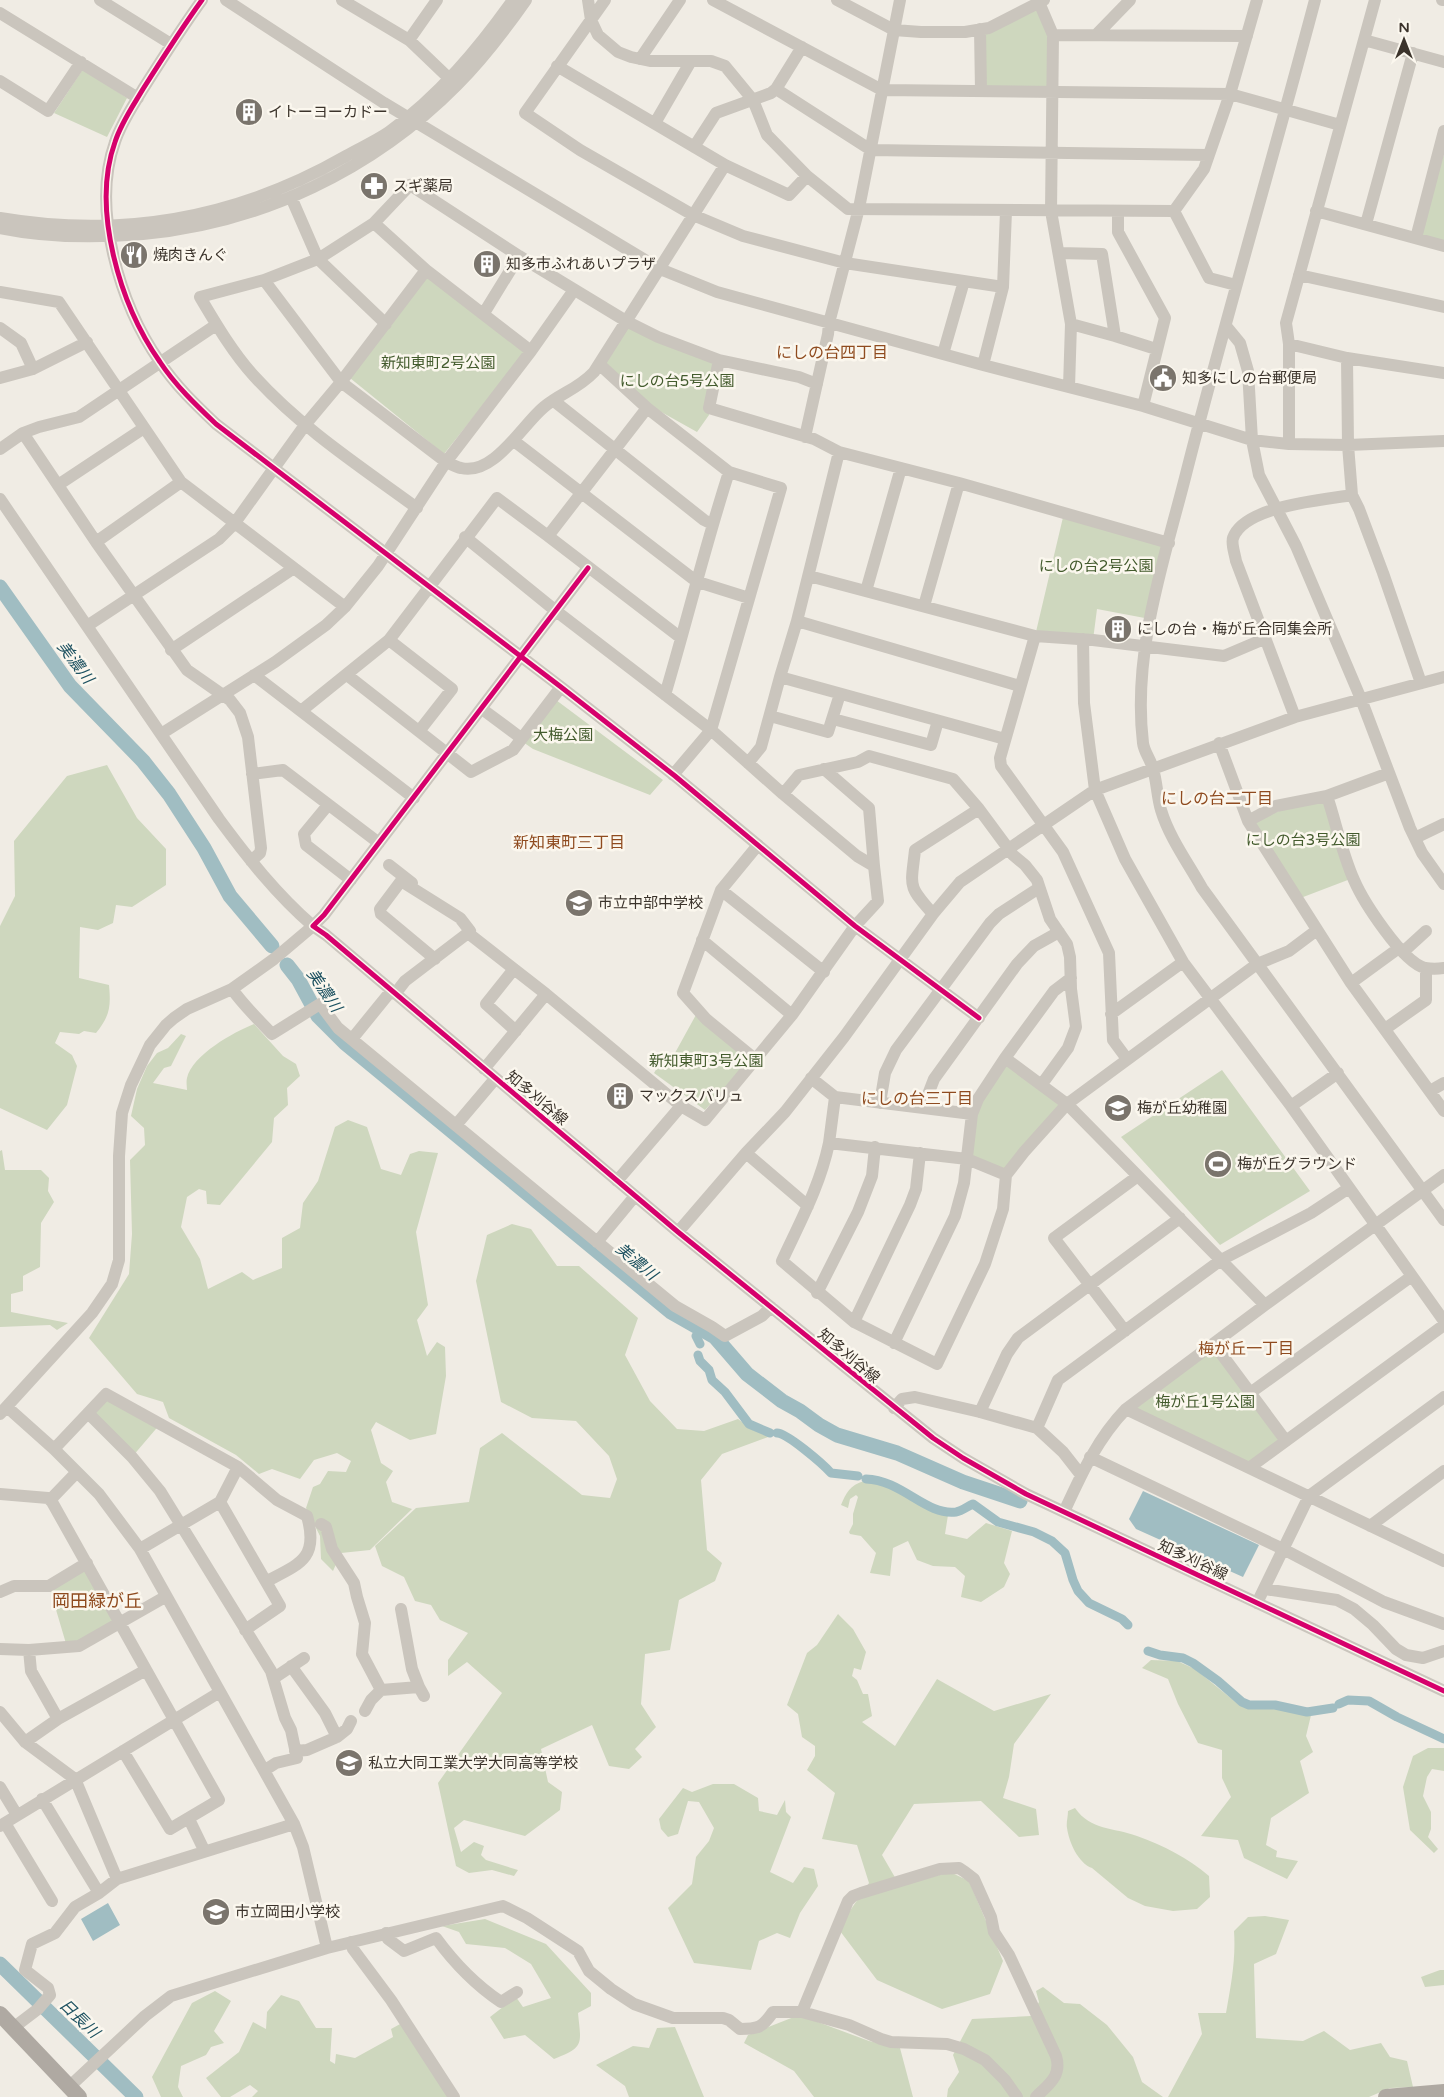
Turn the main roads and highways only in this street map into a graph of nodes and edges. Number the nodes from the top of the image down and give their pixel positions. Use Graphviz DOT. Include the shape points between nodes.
graph roads {
  1 [pos="0,2014"];
  2 [pos="1444,2092"];
  3 [pos="75,2094"];
  4 [pos="1386,2097"];
  1 -- 3 [label="main road"];
  2 -- 4 [label="main road"];
}
